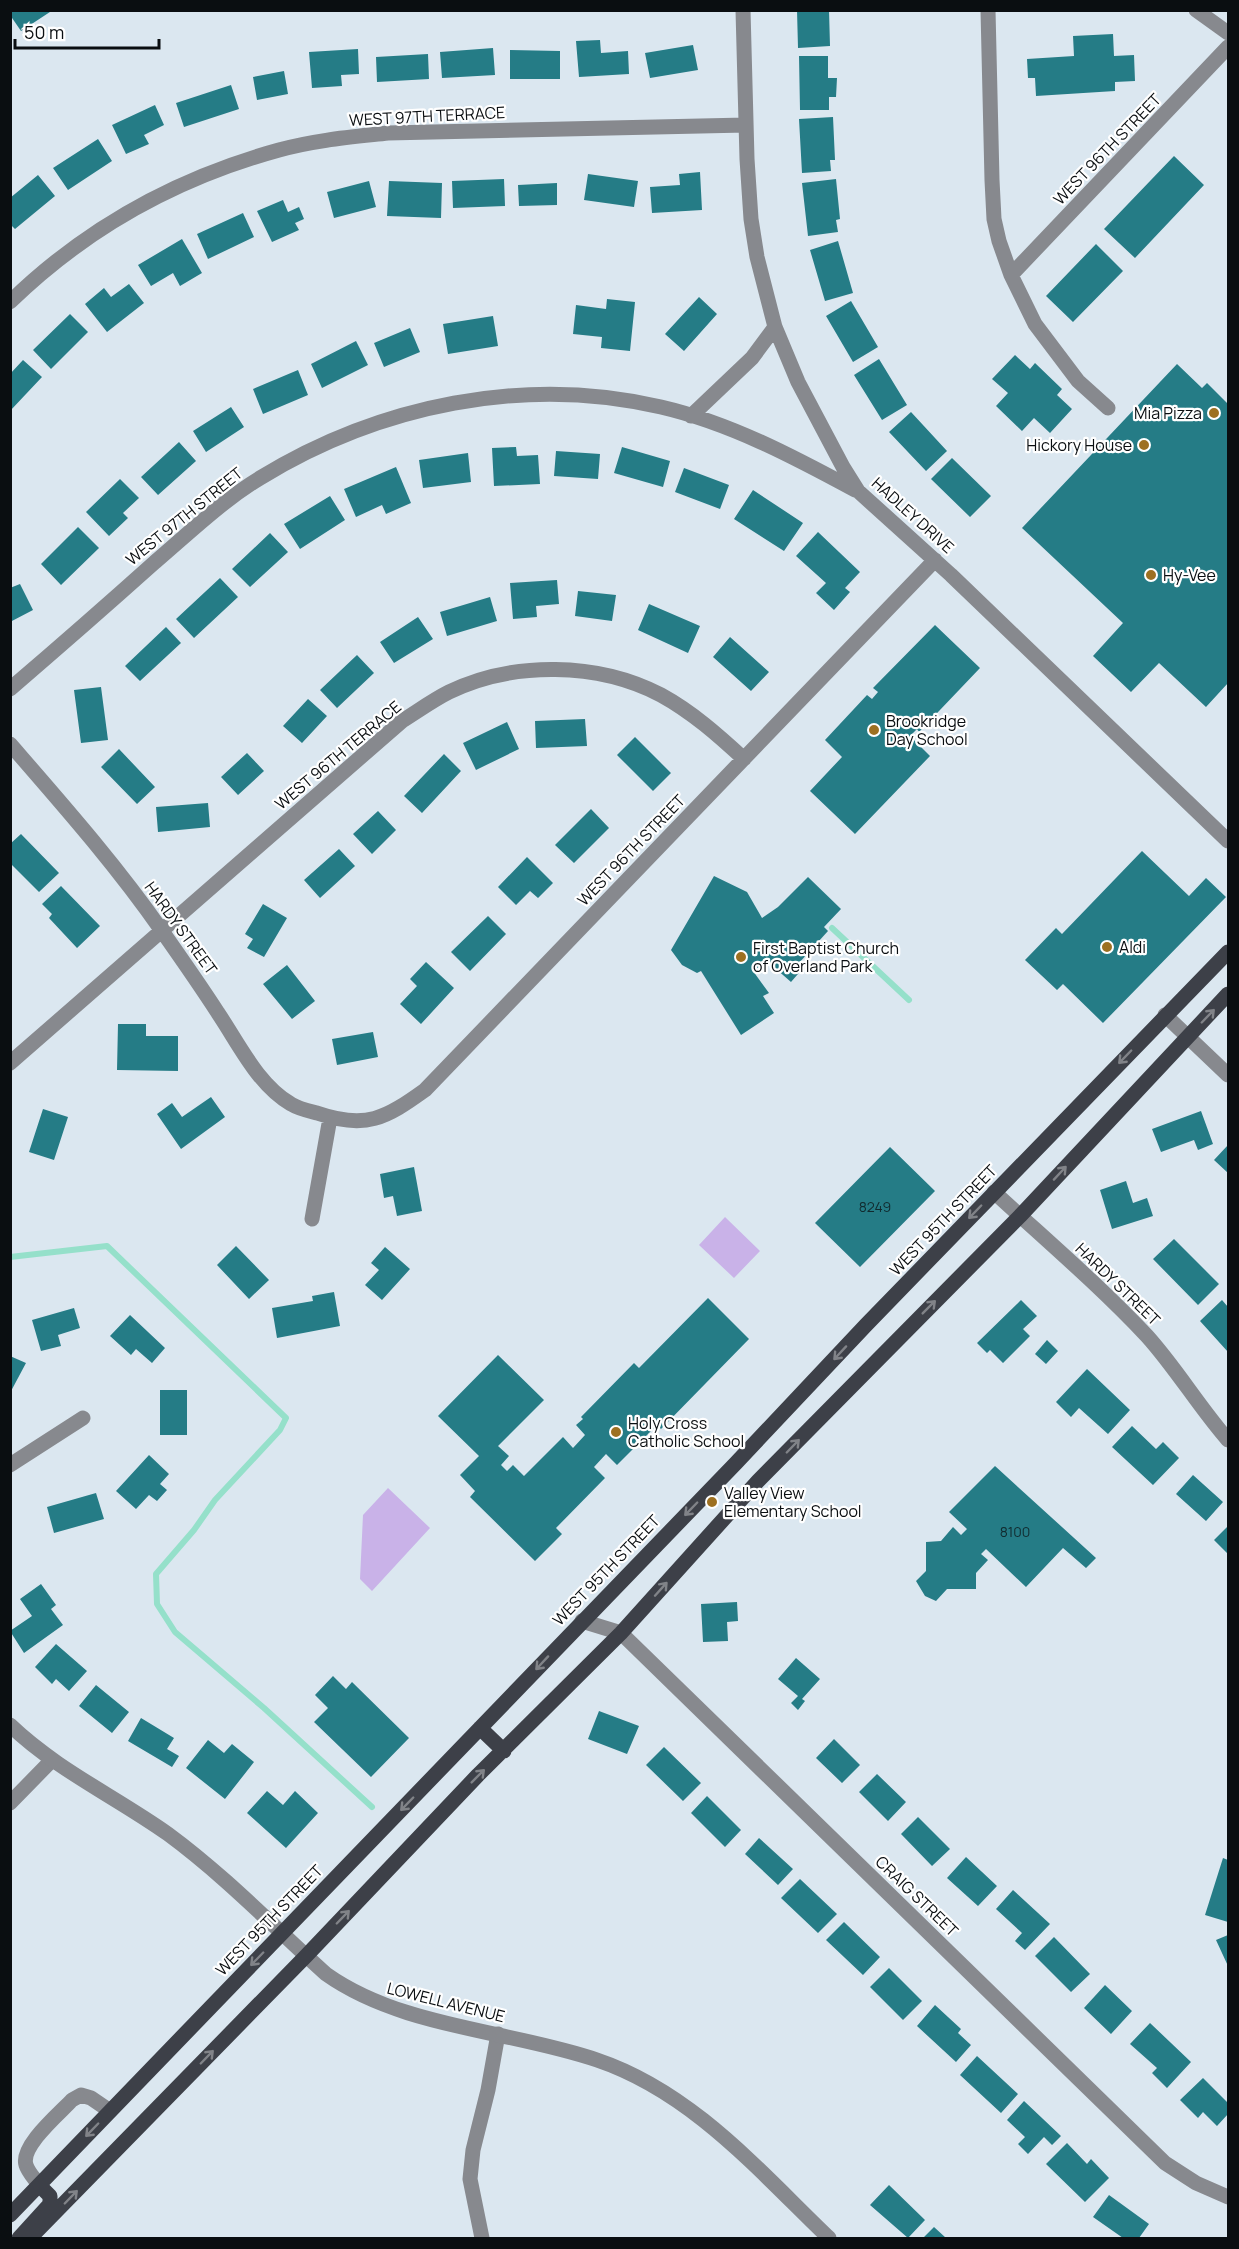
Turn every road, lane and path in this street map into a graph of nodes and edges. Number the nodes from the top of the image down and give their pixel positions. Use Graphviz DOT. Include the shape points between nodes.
graph roads {
  1 [pos="743,10"];
  2 [pos="988,10"];
  3 [pos="1196,10"];
  4 [pos="1228,33"];
  5 [pos="1228,47"];
  6 [pos="746,125"];
  7 [pos="1011,275"];
  8 [pos="10,302"];
  9 [pos="776,327"];
  10 [pos="1108,408"];
  11 [pos="691,416"];
  12 [pos="858,491"];
  13 [pos="935,560"];
  14 [pos="10,689"];
  15 [pos="10,744"];
  16 [pos="744,759"];
  17 [pos="1228,841"];
  18 [pos="162,931"];
  19 [pos="1228,952"];
  20 [pos="1228,994"];
  21 [pos="1166,1015"];
  22 [pos="1188,1037"];
  23 [pos="10,1063"];
  24 [pos="1228,1075"];
  25 [pos="330,1118"];
  26 [pos="994,1192"];
  27 [pos="1020,1216"];
  28 [pos="312,1219"];
  29 [pos="84,1418"];
  30 [pos="1228,1440"];
  31 [pos="10,1465"];
  32 [pos="582,1621"];
  33 [pos="621,1633"];
  34 [pos="10,1725"];
  35 [pos="480,1728"];
  36 [pos="504,1751"];
  37 [pos="52,1760"];
  38 [pos="10,1803"];
  39 [pos="282,1933"];
  40 [pos="306,1956"];
  41 [pos="498,2034"];
  42 [pos="110,2111"];
  43 [pos="39,2185"];
  44 [pos="1228,2197"];
  45 [pos="10,2215"];
  46 [pos="18,2238"];
  47 [pos="30,2238"];
  48 [pos="479,2238"];
  49 [pos="829,2238"];
  1 -- 6 [label="street, HADLEY DRIVE"];
  2 -- 7 [label="street" via="994,219"];
  3 -- 4 [label="street"];
  5 -- 7 [label="street, WEST 96TH STREET"];
  6 -- 8 [label="street, WEST 97TH TERRACE" via="388,133 280,150 215,170 161,193 107,224 53,263"];
  6 -- 9 [label="street, HADLEY DRIVE" via="755,248"];
  7 -- 10 [label="street" via="1035,324 1078,381"];
  9 -- 11 [label="street" via="752,358"];
  9 -- 12 [label="street, HADLEY DRIVE" via="815,416"];
  11 -- 12 [label="street, WEST 97TH STREET" via="731,429"];
  11 -- 14 [label="street, WEST 97TH STREET" via="663,407 596,396 497,396 441,404 336,438 258,479 205,519"];
  12 -- 13 [label="street, HADLEY DRIVE"];
  13 -- 16 [label="street, WEST 96TH STREET"];
  13 -- 17 [label="street, HADLEY DRIVE"];
  15 -- 18 [label="street, HARDY STREET" via="114,866"];
  16 -- 18 [label="street, WEST 96TH TERRACE" via="693,715 661,695 620,679 534,670 494,676 448,693 402,721"];
  16 -- 25 [label="street, WEST 96TH STREET" via="426,1090 398,1110 377,1118"];
  18 -- 23 [label="street, WEST 96TH TERRACE"];
  18 -- 25 [label="street, HARDY STREET" via="272,1089 292,1105"];
  19 -- 21 [label="main road, WEST 95TH STREET"];
  22 -- 20 [label="main road, one-way"];
  21 -- 22 [label="street"];
  21 -- 26 [label="main road, WEST 95TH STREET, one-way"];
  22 -- 24 [label="street"];
  27 -- 22 [label="main road, one-way"];
  25 -- 28 [label="street"];
  26 -- 27 [label="street, HARDY STREET"];
  26 -- 32 [label="main road, WEST 95TH STREET, one-way"];
  27 -- 30 [label="street, HARDY STREET" via="1142,1331"];
  33 -- 27 [label="main road, one-way" via="758,1481"];
  29 -- 31 [label="street"];
  32 -- 33 [label="street, CRAIG STREET"];
  32 -- 35 [label="main road, WEST 95TH STREET, one-way"];
  33 -- 36 [label="main road"];
  33 -- 44 [label="street, CRAIG STREET" via="1165,2163"];
  34 -- 37 [label="street, LOWELL AVENUE"];
  35 -- 36 [label="main road"];
  35 -- 39 [label="main road, WEST 95TH STREET, one-way"];
  40 -- 36 [label="main road, one-way"];
  37 -- 38 [label="street"];
  37 -- 39 [label="street, LOWELL AVENUE" via="168,1834"];
  39 -- 40 [label="street, LOWELL AVENUE"];
  39 -- 42 [label="main road, WEST 95TH STREET, one-way"];
  40 -- 41 [label="street, LOWELL AVENUE" via="347,1989 377,2004"];
  47 -- 40 [label="main road, one-way"];
  41 -- 48 [label="street" via="470,2179"];
  41 -- 49 [label="street, LOWELL AVENUE" via="599,2060 643,2079 683,2103"];
  42 -- 43 [label="main road, WEST 95TH STREET, one-way"];
  42 -- 43 [label="street" via="81,2095 72,2100 25,2154 26,2164"];
  43 -- 45 [label="main road, WEST 95TH STREET"];
  43 -- 46 [label="main road" via="50,2196 50,2204"];
}
